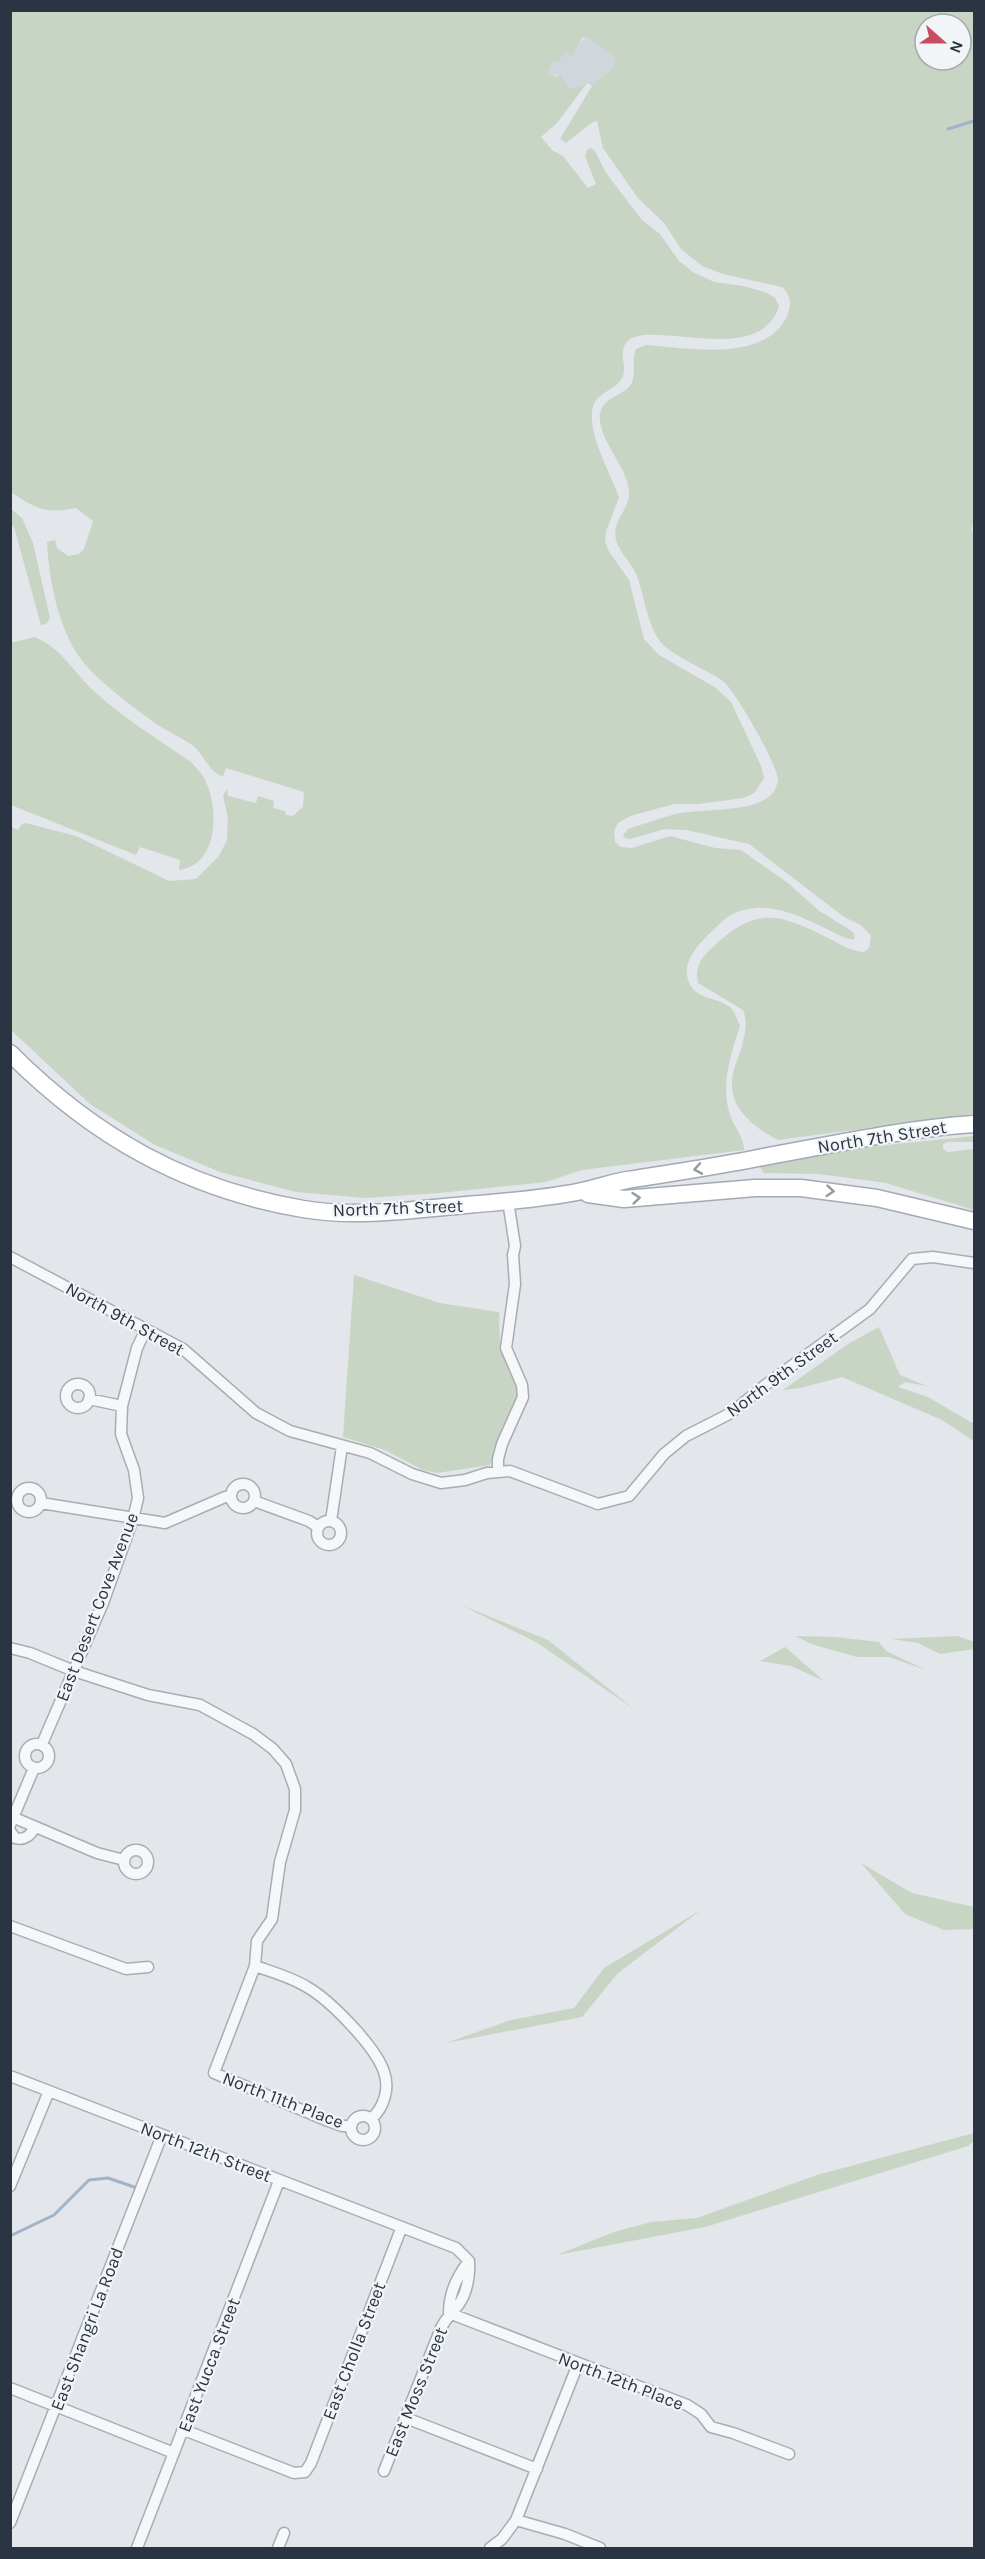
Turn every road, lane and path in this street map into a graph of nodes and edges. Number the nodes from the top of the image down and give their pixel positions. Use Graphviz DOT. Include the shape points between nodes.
graph roads {
  1 [pos="10,1053"];
  2 [pos="975,1124"];
  3 [pos="578,1192"];
  4 [pos="508,1201"];
  5 [pos="975,1221"];
  6 [pos="10,1257"];
  7 [pos="975,1263"];
  8 [pos="146,1329"];
  9 [pos="89,1399"];
  10 [pos="122,1406"];
  11 [pos="342,1446"];
  12 [pos="498,1471"];
  13 [pos="231,1497"];
  14 [pos="254,1501"];
  15 [pos="41,1503"];
  16 [pos="133,1519"];
  17 [pos="331,1521"];
  18 [pos="318,1527"];
  19 [pos="10,1648"];
  20 [pos="74,1671"];
  21 [pos="42,1744"];
  22 [pos="34,1768"];
  23 [pos="11,1820"];
  24 [pos="34,1827"];
  25 [pos="10,1831"];
  26 [pos="123,1860"];
  27 [pos="10,1926"];
  28 [pos="255,1966"];
  29 [pos="148,1967"];
  30 [pos="10,2076"];
  31 [pos="49,2091"];
  32 [pos="371,2119"];
  33 [pos="351,2126"];
  34 [pos="162,2135"];
  35 [pos="279,2181"];
  36 [pos="10,2186"];
  37 [pos="401,2229"];
  38 [pos="469,2261"];
  39 [pos="448,2313"];
  40 [pos="578,2364"];
  41 [pos="10,2388"];
  42 [pos="56,2406"];
  43 [pos="405,2418"];
  44 [pos="184,2430"];
  45 [pos="174,2453"];
  46 [pos="789,2454"];
  47 [pos="537,2469"];
  48 [pos="384,2471"];
  49 [pos="516,2520"];
  50 [pos="10,2523"];
  51 [pos="284,2533"];
  52 [pos="600,2547"];
  53 [pos="137,2548"];
  54 [pos="278,2548"];
  55 [pos="490,2548"];
  1 -- 4 [label="main road, North 7th Street" via="69,1108 106,1134 170,1169 222,1189 304,1209 340,1212 397,1212"];
  2 -- 3 [label="main road, North 7th Street, one-way" via="894,1132"];
  3 -- 4 [label="main road, North 7th Street"];
  3 -- 5 [label="main road, North 7th Street, one-way" via="624,1199 801,1188 877,1198"];
  4 -- 12 [label="street" via="515,1246 515,1284 506,1348 523,1396 502,1444"];
  6 -- 8 [label="street, North 9th Street"];
  7 -- 12 [label="street, North 9th Street" via="933,1257 912,1259 870,1309 731,1413 686,1436 664,1454 629,1496 598,1504 510,1471"];
  8 -- 10 [label="street, East Desert Cove Avenue"];
  8 -- 11 [label="street, North 9th Street" via="183,1349 272,1423"];
  9 -- 10 [label="street"];
  10 -- 16 [label="street, East Desert Cove Avenue" via="121,1434 134,1470 138,1498"];
  11 -- 12 [label="street, North 9th Street" via="370,1453 441,1483"];
  11 -- 17 [label="street"];
  13 -- 14 [label="street" via="241,1508"];
  13 -- 14 [label="street" via="236,1486 243,1484 253,1490"];
  13 -- 16 [label="street" via="165,1523"];
  14 -- 18 [label="street"];
  15 -- 16 [label="street"];
  16 -- 20 [label="street, East Desert Cove Avenue"];
  17 -- 18 [label="street"];
  17 -- 18 [label="street" via="341,1532 336,1543 321,1542"];
  19 -- 20 [label="street"];
  20 -- 21 [label="street, East Desert Cove Avenue"];
  20 -- 28 [label="street" via="148,1695 200,1705 225,1716 273,1749 286,1764 295,1789 295,1810 280,1862 272,1919 257,1941"];
  21 -- 22 [label="street, East Desert Cove Avenue" via="49,1752 49,1760"];
  21 -- 22 [label="street, East Desert Cove Avenue" via="31,1745 25,1754"];
  22 -- 23 [label="street, East Desert Cove Avenue"];
  23 -- 24 [label="street"];
  24 -- 25 [label="street" via="21,1839"];
  24 -- 26 [label="street"];
  27 -- 29 [label="street" via="126,1969"];
  28 -- 32 [label="street" via="307,1987 331,2004 355,2030 379,2062 387,2084 381,2108"];
  28 -- 33 [label="street, North 11th Place" via="214,2073 328,2121"];
  30 -- 31 [label="street, North 12th Street"];
  31 -- 34 [label="street, North 12th Street"];
  31 -- 36 [label="street"];
  32 -- 33 [label="street, North 11th Place" via="357,2117"];
  32 -- 33 [label="street, North 11th Place" via="375,2131 369,2139 356,2138"];
  34 -- 35 [label="street, North 12th Street"];
  34 -- 42 [label="street, East Shangri La Road"];
  35 -- 37 [label="street, North 12th Street"];
  35 -- 44 [label="street, East Yucca Street"];
  37 -- 38 [label="street, North 12th Street" via="456,2248"];
  37 -- 44 [label="street, East Cholla Street" via="311,2463 304,2472 294,2473"];
  38 -- 39 [label="street, East Moss Street" via="470,2274 459,2304"];
  39 -- 40 [label="street, North 12th Place"];
  39 -- 43 [label="street, East Moss Street"];
  40 -- 46 [label="street, North 12th Place" via="687,2405 711,2427"];
  40 -- 47 [label="street"];
  41 -- 42 [label="street"];
  42 -- 45 [label="street"];
  42 -- 50 [label="street, East Shangri La Road"];
  43 -- 47 [label="street"];
  43 -- 48 [label="street, East Moss Street"];
  44 -- 45 [label="street, East Yucca Street"];
  45 -- 53 [label="street, East Yucca Street"];
  47 -- 49 [label="street"];
  49 -- 52 [label="street"];
  49 -- 55 [label="street"];
  51 -- 54 [label="street"];
}
